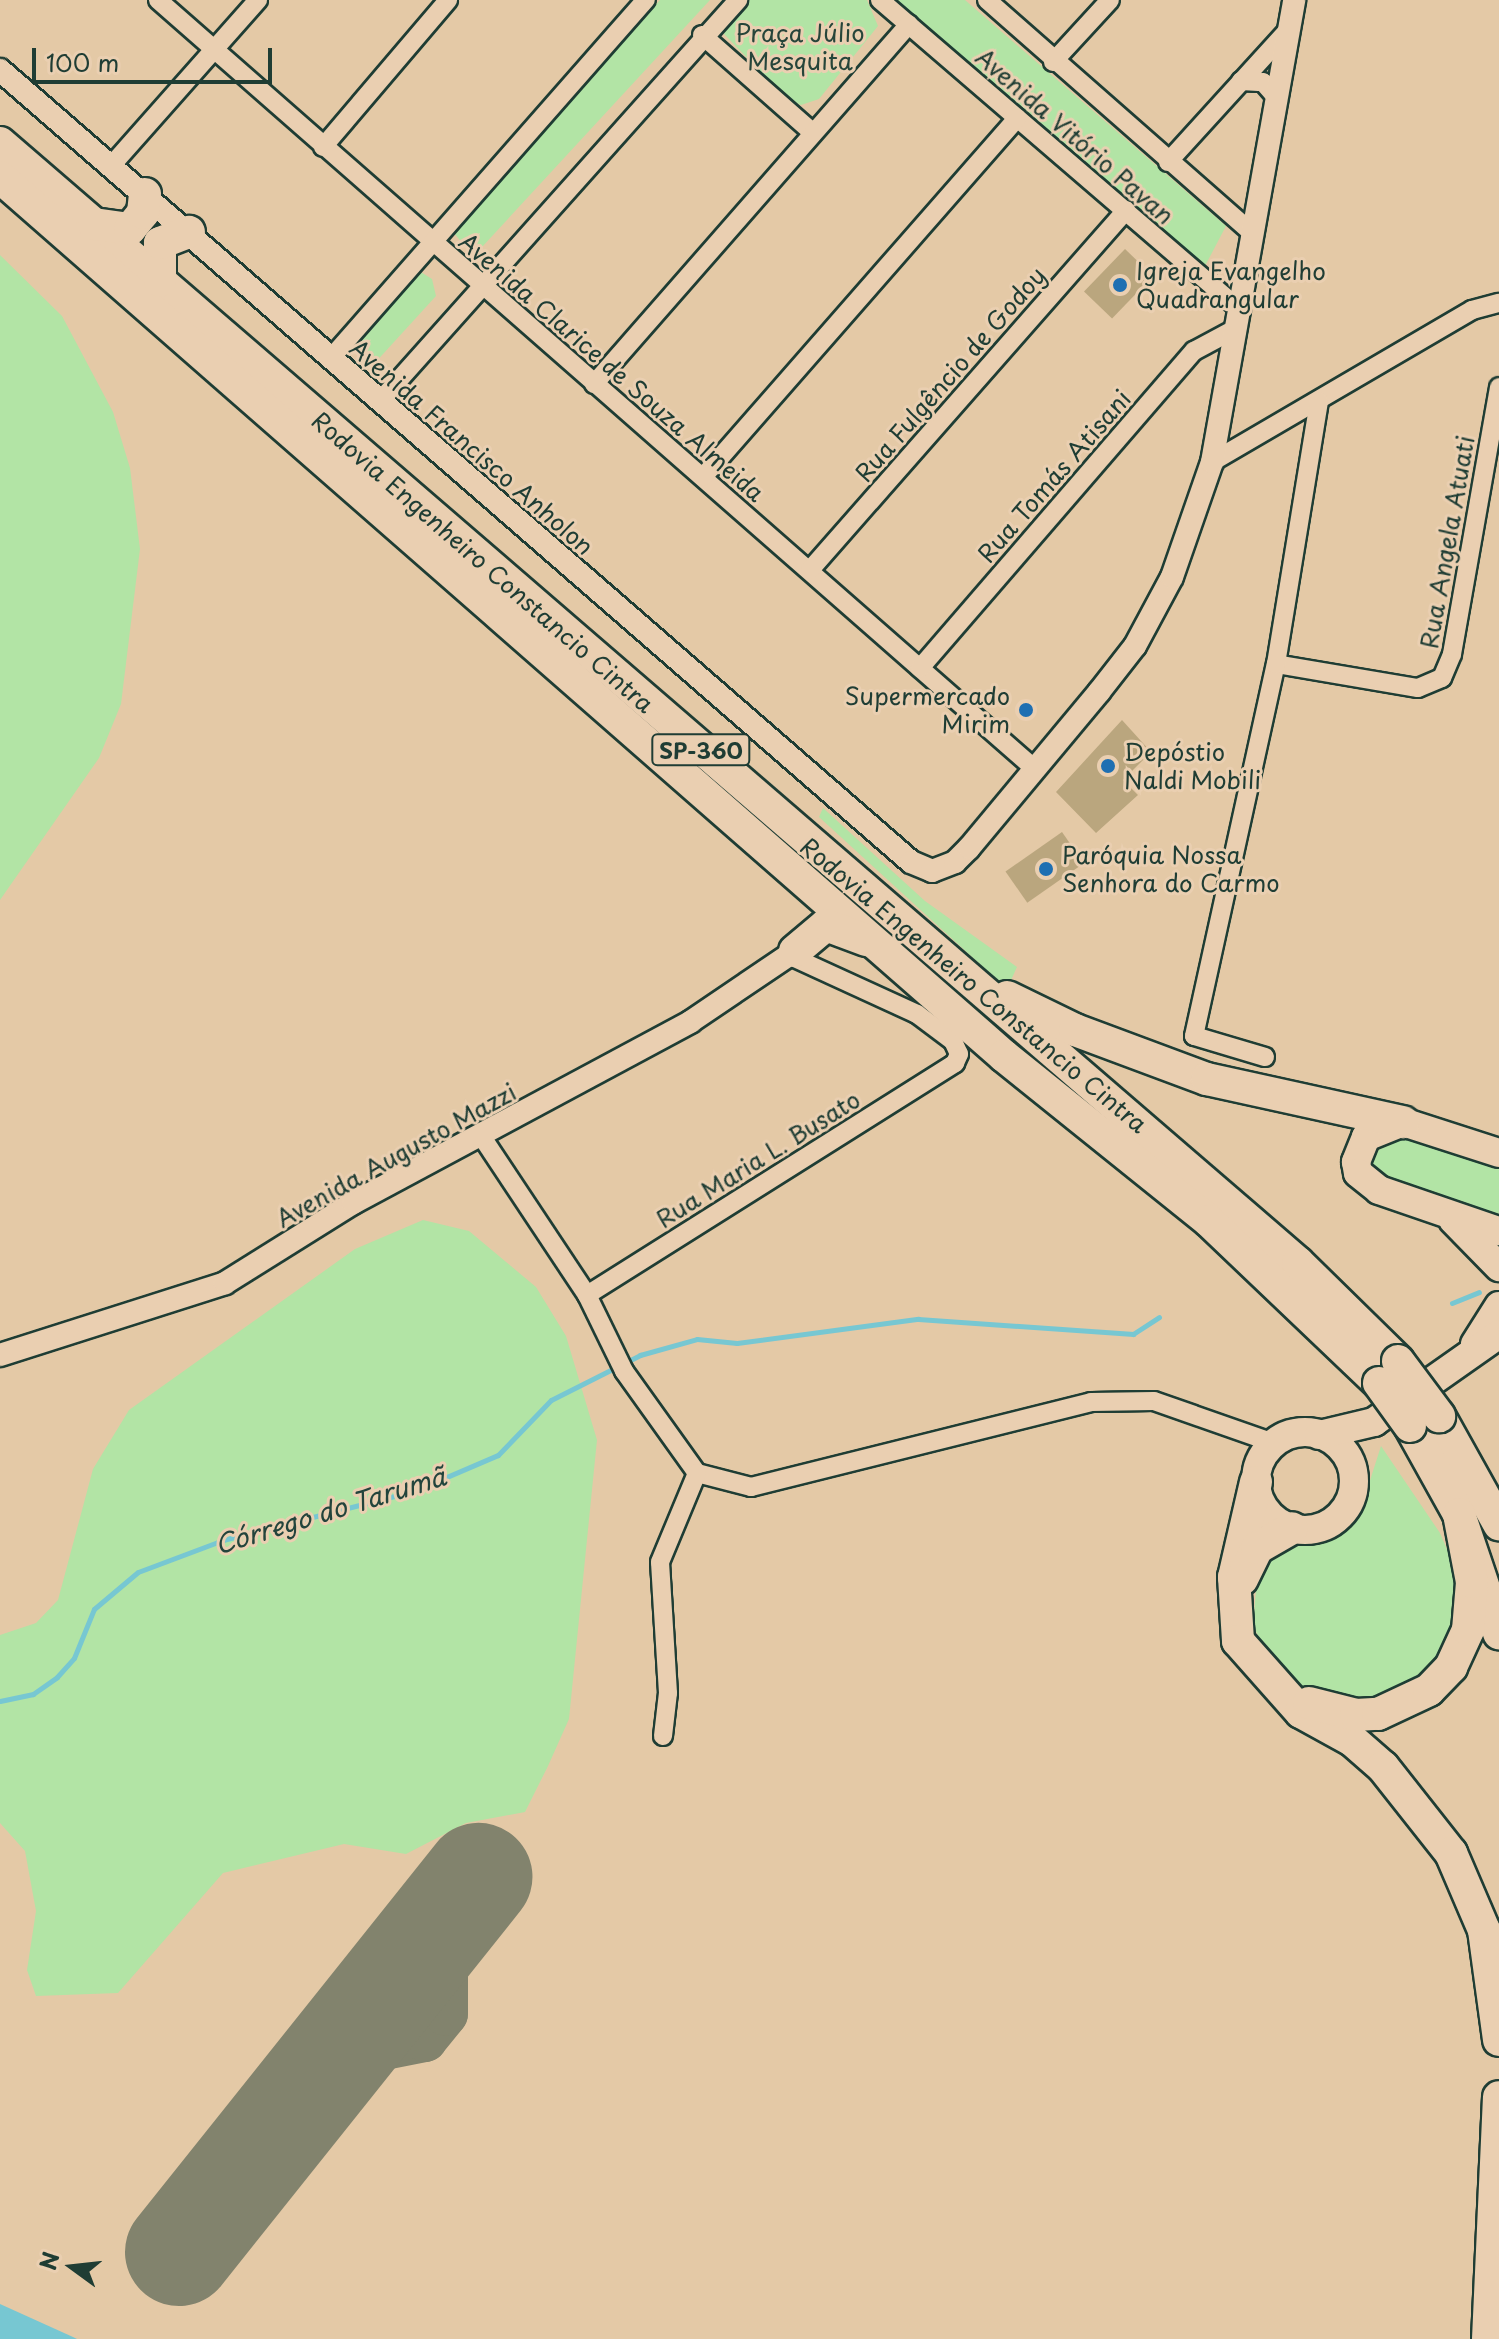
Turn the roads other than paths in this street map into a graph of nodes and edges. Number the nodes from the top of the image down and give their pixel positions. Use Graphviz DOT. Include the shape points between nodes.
graph roads {
  1 [pos="158,0"];
  2 [pos="258,0"];
  3 [pos="448,0"];
  4 [pos="646,0"];
  5 [pos="738,0"];
  6 [pos="880,0"];
  7 [pos="987,0"];
  8 [pos="1110,0"];
  9 [pos="1294,0"];
  10 [pos="909,24"];
  11 [pos="1288,30"];
  12 [pos="702,35"];
  13 [pos="214,49"];
  14 [pos="1053,62"];
  15 [pos="0,70"];
  16 [pos="1241,81"];
  17 [pos="1276,97"];
  18 [pos="1017,118"];
  19 [pos="813,133"];
  20 [pos="0,143"];
  21 [pos="323,147"];
  22 [pos="1168,162"];
  23 [pos="111,166"];
  24 [pos="0,177"];
  25 [pos="145,194"];
  26 [pos="1126,210"];
  27 [pos="94,224"];
  28 [pos="189,232"];
  29 [pos="1252,233"];
  30 [pos="432,243"];
  31 [pos="160,281"];
  32 [pos="482,287"];
  33 [pos="1499,303"];
  34 [pos="1237,319"];
  35 [pos="331,358"];
  36 [pos="594,384"];
  37 [pos="1499,387"];
  38 [pos="380,401"];
  39 [pos="1319,402"];
  40 [pos="1212,462"];
  41 [pos="703,477"];
  42 [pos="810,570"];
  43 [pos="1276,664"];
  44 [pos="920,668"];
  45 [pos="1035,769"];
  46 [pos="782,857"];
  47 [pos="791,953"];
  48 [pos="909,971"];
  49 [pos="967,977"];
  50 [pos="1265,1057"];
  51 [pos="1403,1122"];
  52 [pos="482,1137"];
  53 [pos="1499,1153"];
  54 [pos="1440,1210"];
  55 [pos="1499,1231"];
  56 [pos="1499,1267"];
  57 [pos="587,1295"];
  58 [pos="1499,1306"];
  59 [pos="1499,1334"];
  60 [pos="1472,1347"];
  61 [pos="0,1355"];
  62 [pos="1389,1372"];
  63 [pos="1425,1421"];
  64 [pos="1374,1422"];
  65 [pos="1319,1435"];
  66 [pos="1274,1443"];
  67 [pos="697,1473"];
  68 [pos="1256,1482"];
  69 [pos="1353,1489"];
  70 [pos="1459,1514"];
  71 [pos="1499,1524"];
  72 [pos="1292,1528"];
  73 [pos="1234,1596"];
  74 [pos="1499,1633"];
  75 [pos="1287,1698"];
  76 [pos="663,1736"];
  77 [pos="1499,2040"];
  78 [pos="1499,2097"];
  79 [pos="1488,2339"];
  1 -- 13 [label="street, Avenida Clarice de Souza Almeida"];
  2 -- 13 [label="street"];
  3 -- 21 [label="street"];
  4 -- 30 [label="street"];
  5 -- 12 [label="street"];
  6 -- 10 [label="street, Avenida Vitório Pavan"];
  7 -- 14 [label="street, Avenida Vitório Pavan"];
  8 -- 14 [label="street"];
  9 -- 11 [label="street"];
  10 -- 18 [label="street, Avenida Vitório Pavan"];
  10 -- 19 [label="street"];
  11 -- 16 [label="street"];
  11 -- 17 [label="street"];
  12 -- 19 [label="street"];
  12 -- 32 [label="street"];
  13 -- 21 [label="street, Avenida Clarice de Souza Almeida"];
  13 -- 23 [label="street"];
  14 -- 22 [label="street, Avenida Vitório Pavan"];
  15 -- 23 [label="street, Avenida Francisco Anholon"];
  16 -- 17 [label="street" via="1263,82"];
  16 -- 22 [label="street"];
  17 -- 29 [label="street"];
  18 -- 26 [label="street, Avenida Vitório Pavan"];
  18 -- 41 [label="street"];
  19 -- 36 [label="street"];
  20 -- 27 [label="highway, Rodovia Engenheiro Constancio Cintra / SP-360"];
  21 -- 30 [label="street, Avenida Clarice de Souza Almeida"];
  22 -- 29 [label="street, Avenida Vitório Pavan"];
  23 -- 25 [label="street, Avenida Francisco Anholon"];
  24 -- 46 [label="highway, Rodovia Engenheiro Constancio Cintra / SP-360"];
  25 -- 27 [label="highway" via="143,213 130,229"];
  25 -- 28 [label="street, Avenida Francisco Anholon"];
  26 -- 34 [label="street, Avenida Vitório Pavan"];
  26 -- 42 [label="street, Rua Fulgêncio de Godoy"];
  27 -- 31 [label="highway, Rodovia Engenheiro Constancio Cintra / SP-360"];
  28 -- 31 [label="highway" via="160,243"];
  28 -- 35 [label="street, Avenida Francisco Anholon"];
  29 -- 34 [label="street"];
  30 -- 32 [label="street, Avenida Clarice de Souza Almeida"];
  30 -- 35 [label="street"];
  31 -- 49 [label="highway, Rodovia Engenheiro Constancio Cintra / SP-360"];
  32 -- 36 [label="street, Avenida Clarice de Souza Almeida"];
  32 -- 38 [label="street"];
  33 -- 39 [label="street" via="1472,310"];
  34 -- 40 [label="street"];
  34 -- 44 [label="street, Rua Tomás Atisani" via="1194,351"];
  35 -- 38 [label="street, Avenida Francisco Anholon"];
  36 -- 41 [label="street, Avenida Clarice de Souza Almeida"];
  37 -- 43 [label="street, Rua Angela Atuati" via="1452,654 1442,678 1418,688"];
  38 -- 45 [label="street, Avenida Francisco Anholon" via="911,862 932,871 955,862"];
  39 -- 40 [label="street"];
  39 -- 43 [label="street"];
  40 -- 45 [label="street" via="1155,613"];
  41 -- 42 [label="street, Avenida Clarice de Souza Almeida"];
  42 -- 44 [label="street, Avenida Clarice de Souza Almeida"];
  43 -- 50 [label="street" via="1194,1036"];
  44 -- 45 [label="street, Avenida Clarice de Souza Almeida"];
  46 -- 47 [label="highway" via="804,897 807,921"];
  46 -- 48 [label="highway, Rodovia Engenheiro Constancio Cintra / SP-360"];
  47 -- 48 [label="highway" via="826,925 838,925"];
  47 -- 52 [label="street, Avenida Augusto Mazzi" via="690,1022"];
  47 -- 57 [label="street, Rua Maria L. Busato" via="917,1014 953,1041 959,1054 955,1063"];
  48 -- 62 [label="highway, Rodovia Engenheiro Constancio Cintra / SP-360"];
  49 -- 51 [label="highway" via="1075,1030 1207,1079"];
  49 -- 62 [label="highway, Rodovia Engenheiro Constancio Cintra / SP-360" via="1298,1263"];
  51 -- 53 [label="main road"];
  51 -- 54 [label="main road" via="1366,1137 1358,1173 1379,1190"];
  52 -- 57 [label="street"];
  52 -- 61 [label="street, Avenida Augusto Mazzi" via="353,1203 225,1283"];
  54 -- 55 [label="main road"];
  54 -- 56 [label="main road"];
  57 -- 67 [label="street" via="620,1363"];
  58 -- 60 [label="main road"];
  59 -- 60 [label="main road"];
  60 -- 64 [label="main road"];
  62 -- 63 [label="highway, SP-360, bridge"];
  63 -- 70 [label="highway, SP-360"];
  63 -- 71 [label="highway"];
  64 -- 65 [label="main road"];
  64 -- 69 [label="main road"];
  65 -- 66 [label="main road" via="1301,1432"];
  65 -- 69 [label="main road" via="1349,1460"];
  66 -- 67 [label="street" via="1222,1420 1154,1401 1091,1402 751,1487"];
  66 -- 68 [label="main road"];
  67 -- 76 [label="street" via="660,1562 668,1693"];
  68 -- 72 [label="main road" via="1266,1511"];
  68 -- 73 [label="highway"];
  69 -- 72 [label="main road" via="1348,1505 1324,1526"];
  70 -- 74 [label="highway, SP-360"];
  70 -- 75 [label="highway" via="1472,1582 1468,1630 1451,1667 1429,1690 1378,1714 1338,1712"];
  72 -- 73 [label="highway" via="1257,1548"];
  73 -- 75 [label="highway" via="1238,1641"];
  75 -- 77 [label="highway" via="1383,1767 1451,1853 1484,1930"];
  78 -- 79 [label="highway"];
}
